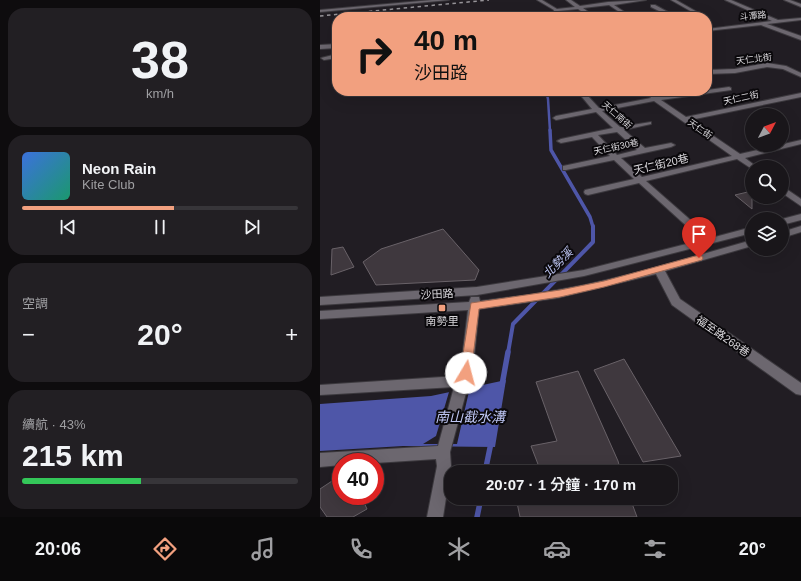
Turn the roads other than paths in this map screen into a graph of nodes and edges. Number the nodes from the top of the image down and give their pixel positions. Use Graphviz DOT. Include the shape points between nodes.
graph roads {
  1 [pos="383,0"];
  2 [pos="447,0"];
  3 [pos="539,0"];
  4 [pos="568,0"];
  5 [pos="644,0"];
  6 [pos="672,0"];
  7 [pos="727,0"];
  8 [pos="786,0"];
  9 [pos="608,3"];
  10 [pos="387,5"];
  11 [pos="578,6"];
  12 [pos="653,6"];
  13 [pos="801,6"];
  14 [pos="556,10"];
  15 [pos="320,11"];
  16 [pos="586,12"];
  17 [pos="622,12"];
  18 [pos="665,12"];
  19 [pos="695,12"];
  20 [pos="801,19"];
  21 [pos="713,22"];
  22 [pos="776,22"];
  23 [pos="760,24"];
  24 [pos="712,26"];
  25 [pos="724,28"];
  26 [pos="712,29"];
  27 [pos="801,38"];
  28 [pos="332,46"];
  29 [pos="320,47"];
  30 [pos="332,57"];
  31 [pos="324,58"];
  32 [pos="712,72"];
  33 [pos="801,75"];
  34 [pos="729,89"];
  35 [pos="712,92"];
  36 [pos="801,95"];
  37 [pos="584,96"];
  38 [pos="682,96"];
  39 [pos="655,98"];
  40 [pos="597,110"];
  41 [pos="556,118"];
  42 [pos="686,119"];
  43 [pos="649,123"];
  44 [pos="619,129"];
  45 [pos="593,134"];
  46 [pos="561,140"];
  47 [pos="801,142"];
  48 [pos="671,146"];
  49 [pos="643,151"];
  50 [pos="615,157"];
  51 [pos="739,157"];
  52 [pos="745,161"];
  53 [pos="566,168"];
  54 [pos="642,180"];
  55 [pos="588,192"];
  56 [pos="789,194"];
  57 [pos="801,203"];
  58 [pos="801,217"];
  59 [pos="789,220"];
  60 [pos="801,229"];
  61 [pos="745,232"];
  62 [pos="789,232"];
  63 [pos="710,241"];
  64 [pos="745,245"];
  65 [pos="659,270"];
  66 [pos="477,291"];
  67 [pos="320,301"];
  68 [pos="474,306"];
  69 [pos="320,315"];
  70 [pos="462,380"];
  71 [pos="320,390"];
  72 [pos="801,390"];
  73 [pos="443,452"];
  74 [pos="320,460"];
  75 [pos="435,517"];
  1 -- 10 [label="street"];
  2 -- 10 [label="street"];
  3 -- 14 [label="street"];
  4 -- 11 [label="street"];
  5 -- 9 [label="street"];
  6 -- 19 [label="street"];
  7 -- 22 [label="street"];
  8 -- 13 [label="street"];
  9 -- 11 [label="street"];
  9 -- 17 [label="street"];
  10 -- 15 [label="street"];
  11 -- 14 [label="street"];
  11 -- 16 [label="street"];
  12 -- 18 [label="street"];
  20 -- 22 [label="street, 斗潭路"];
  21 -- 25 [label="street"];
  22 -- 23 [label="street, 斗潭路"];
  23 -- 25 [label="street, 斗潭路"];
  23 -- 27 [label="street"];
  24 -- 25 [label="street"];
  25 -- 26 [label="street, 斗潭路"];
  28 -- 29 [label="street"];
  30 -- 31 [label="street"];
  32 -- 33 [label="street, 天仁北街" via="735,71 767,65 784,67"];
  34 -- 35 [label="street"];
  36 -- 42 [label="street, 天仁二街"];
  37 -- 40 [label="street, 天仁南街"];
  38 -- 39 [label="street"];
  39 -- 40 [label="street"];
  39 -- 42 [label="street, 天仁街"];
  40 -- 41 [label="street"];
  40 -- 44 [label="street, 天仁南街"];
  42 -- 51 [label="street, 天仁街"];
  43 -- 44 [label="street"];
  44 -- 45 [label="street"];
  44 -- 49 [label="street, 天仁南街"];
  45 -- 46 [label="street"];
  45 -- 50 [label="street"];
  47 -- 51 [label="street, 天仁街20巷"];
  48 -- 49 [label="street, 天仁街30巷"];
  49 -- 50 [label="street, 天仁街30巷"];
  50 -- 53 [label="street, 天仁街30巷"];
  50 -- 54 [label="street"];
  51 -- 52 [label="street, 天仁街"];
  51 -- 54 [label="street, 天仁街20巷"];
  54 -- 55 [label="street, 天仁街20巷"];
  54 -- 63 [label="street"];
  56 -- 57 [label="street"];
  58 -- 59 [label="street"];
  60 -- 62 [label="street"];
  61 -- 63 [label="street"];
  63 -- 66 [label="street, 沙田路" via="621,264"];
  64 -- 65 [label="street"];
  65 -- 68 [label="street, 沙田路" via="560,294"];
  65 -- 72 [label="street, 福至路268巷" via="676,302"];
  66 -- 67 [label="street, 沙田路"];
  66 -- 68 [label="street"];
  68 -- 69 [label="street, 沙田路"];
  68 -- 70 [label="street" via="468,364"];
  70 -- 71 [label="street"];
  70 -- 73 [label="street"];
  73 -- 74 [label="street"];
  73 -- 75 [label="street" via="444,466"];
}
